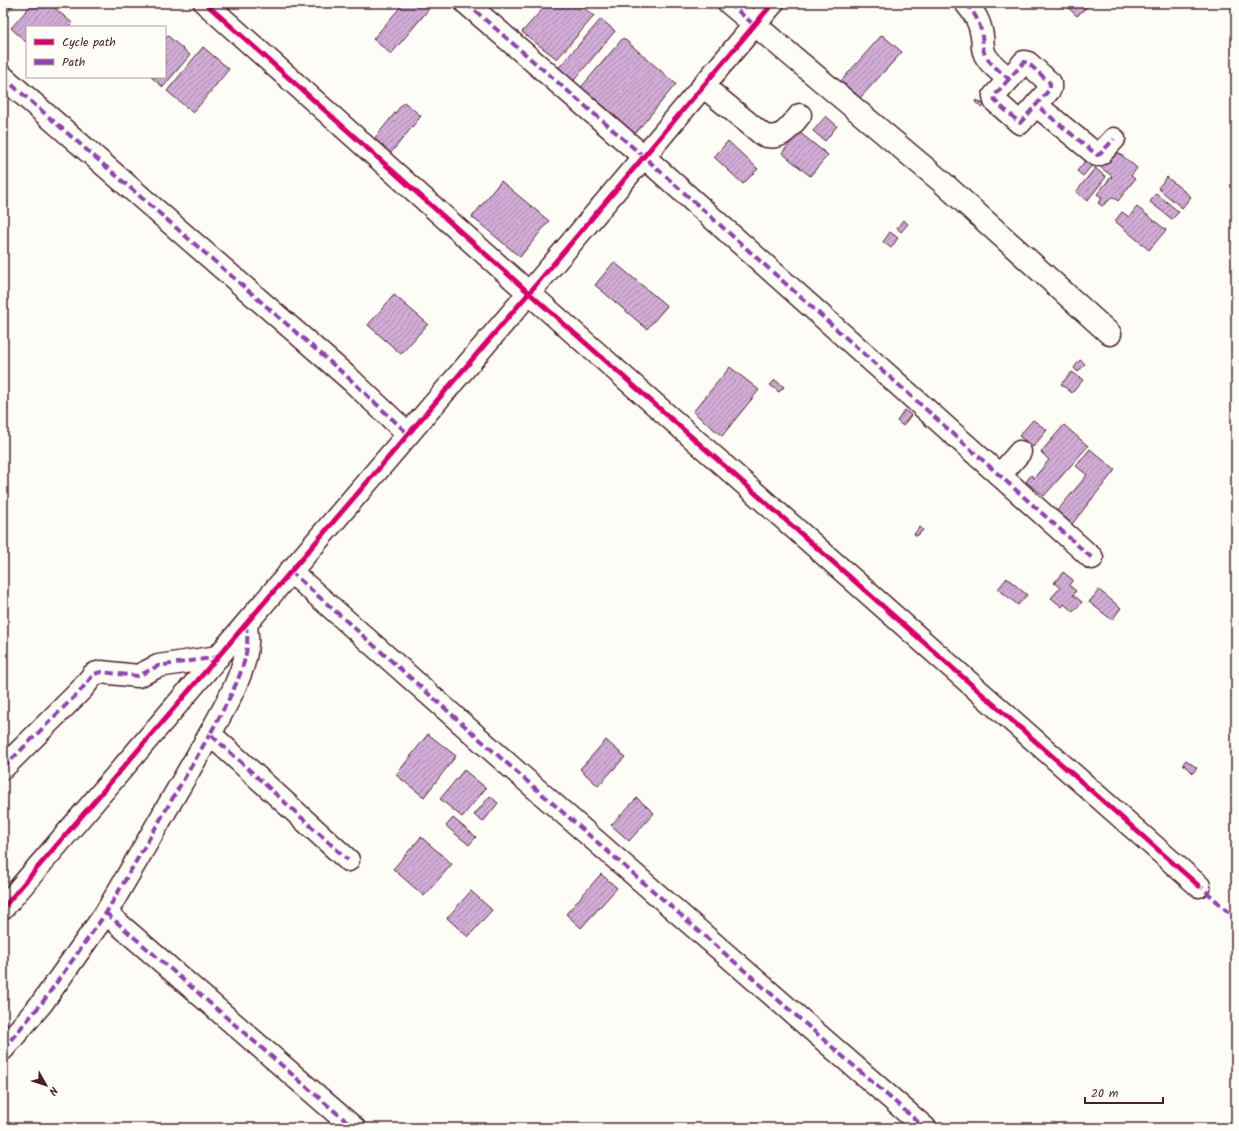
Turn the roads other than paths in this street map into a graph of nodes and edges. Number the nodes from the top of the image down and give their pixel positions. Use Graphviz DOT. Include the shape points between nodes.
graph roads {
  1 [pos="206,3"];
  2 [pos="466,3"];
  3 [pos="729,3"];
  4 [pos="773,3"];
  5 [pos="966,3"];
  6 [pos="754,25"];
  7 [pos="3,77"];
  8 [pos="1009,79"];
  9 [pos="703,86"];
  10 [pos="1036,105"];
  11 [pos="800,115"];
  12 [pos="1114,139"];
  13 [pos="643,156"];
  14 [pos="528,293"];
  15 [pos="1110,334"];
  16 [pos="408,434"];
  17 [pos="1020,452"];
  18 [pos="1000,475"];
  19 [pos="1092,558"];
  20 [pos="290,571"];
  21 [pos="246,624"];
  22 [pos="218,657"];
  23 [pos="210,734"];
  24 [pos="3,768"];
  25 [pos="348,860"];
  26 [pos="1199,886"];
  27 [pos="3,908"];
  28 [pos="106,912"];
  29 [pos="3,1049"];
  30 [pos="354,1128"];
  31 [pos="925,1128"];
  1 -- 14 [label="street"];
  2 -- 13 [label="street"];
  3 -- 6 [label="street"];
  4 -- 6 [label="street"];
  5 -- 8 [label="street" via="976,14 980,24 987,58"];
  6 -- 9 [label="street"];
  6 -- 15 [label="street" via="942,182"];
  7 -- 16 [label="street" via="352,381"];
  8 -- 10 [label="street" via="1024,62 1050,83 1050,89"];
  8 -- 10 [label="street" via="994,96 995,101 1020,123"];
  9 -- 11 [label="street" via="763,135 776,137"];
  9 -- 13 [label="street"];
  10 -- 12 [label="street" via="1097,155"];
  13 -- 14 [label="street"];
  13 -- 18 [label="street"];
  14 -- 16 [label="street"];
  14 -- 26 [label="street"];
  16 -- 20 [label="street"];
  17 -- 18 [label="street"];
  18 -- 19 [label="street"];
  20 -- 21 [label="street"];
  20 -- 31 [label="street"];
  21 -- 22 [label="street"];
  21 -- 23 [label="street" via="248,644 244,663"];
  22 -- 24 [label="street" via="158,666 138,676 101,672 94,674"];
  22 -- 27 [label="street"];
  23 -- 25 [label="street"];
  23 -- 28 [label="street"];
  28 -- 29 [label="street" via="42,1003"];
  28 -- 30 [label="street"];
}
